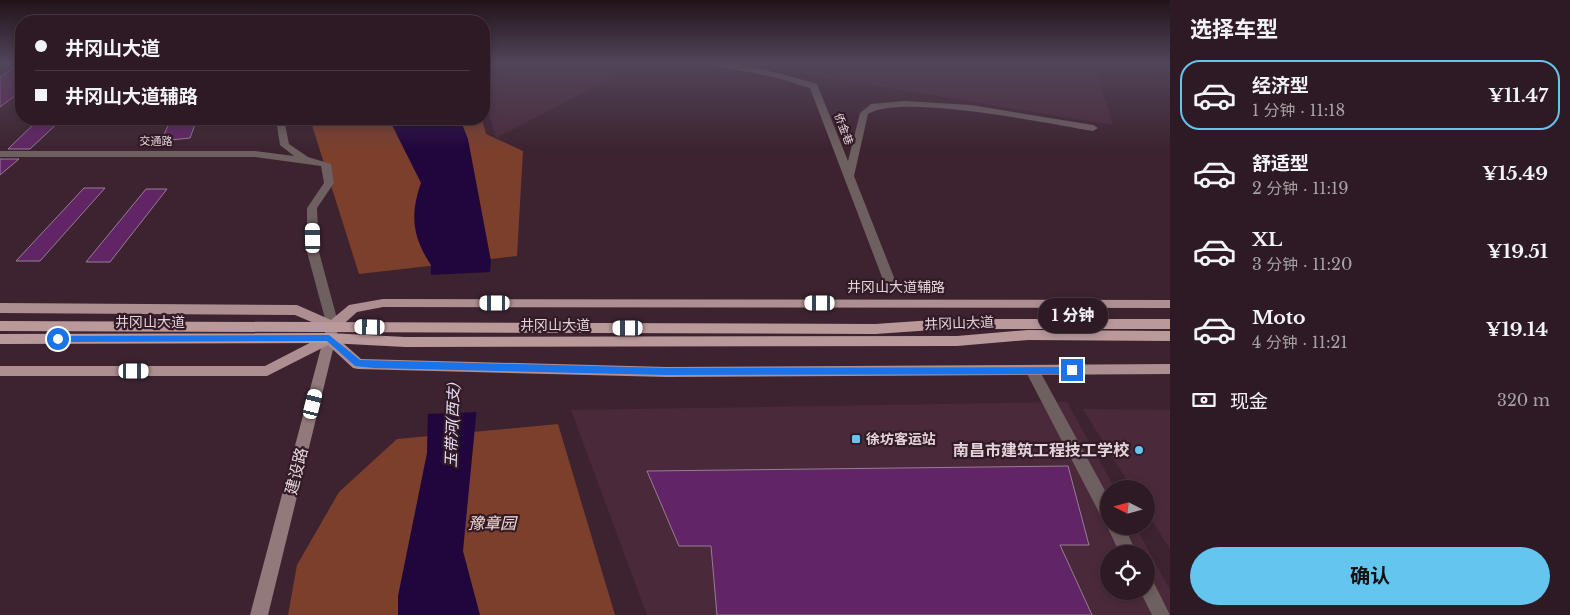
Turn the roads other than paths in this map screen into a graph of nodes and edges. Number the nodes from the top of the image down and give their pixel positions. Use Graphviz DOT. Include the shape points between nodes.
graph roads {
  1 [pos="816,92"];
  2 [pos="281,125"];
  3 [pos="1093,128"];
  4 [pos="0,154"];
  5 [pos="311,160"];
  6 [pos="849,176"];
  7 [pos="891,285"];
  8 [pos="1170,304"];
  9 [pos="0,308"];
  10 [pos="1170,324"];
  11 [pos="0,326"];
  12 [pos="331,332"];
  13 [pos="507,335"];
  14 [pos="1170,336"];
  15 [pos="0,339"];
  16 [pos="1170,369"];
  17 [pos="1032,370"];
  18 [pos="0,371"];
  19 [pos="1100,498"];
  20 [pos="1154,600"];
  21 [pos="259,615"];
  22 [pos="1162,615"];
  1 -- 6 [label="street, 侨金巷"];
  2 -- 5 [label="street" via="286,145"];
  3 -- 6 [label="street" via="971,108 905,104 874,106 864,113"];
  4 -- 5 [label="street, 交通路" via="255,154"];
  5 -- 12 [label="street" via="326,164 329,182 312,208 313,252"];
  6 -- 7 [label="street, 侨金巷"];
  8 -- 12 [label="main road, 井冈山大道辅路" via="383,304 353,308"];
  9 -- 12 [label="main road" via="297,310"];
  10 -- 13 [label="highway, 井冈山大道" via="948,324 875,329"];
  11 -- 12 [label="highway, 井冈山大道"];
  12 -- 13 [label="highway, 井冈山大道"];
  12 -- 15 [label="highway, 井冈山大道"];
  12 -- 17 [label="main road" via="358,364 667,372"];
  12 -- 18 [label="main road, 井冈山大道辅路" via="267,371"];
  12 -- 21 [label="main road, 建设路"];
  13 -- 14 [label="highway, 井冈山大道" via="957,341 1028,335"];
  16 -- 17 [label="main road"];
  17 -- 19 [label="street"];
  20 -- 22 [label="street"];
}
